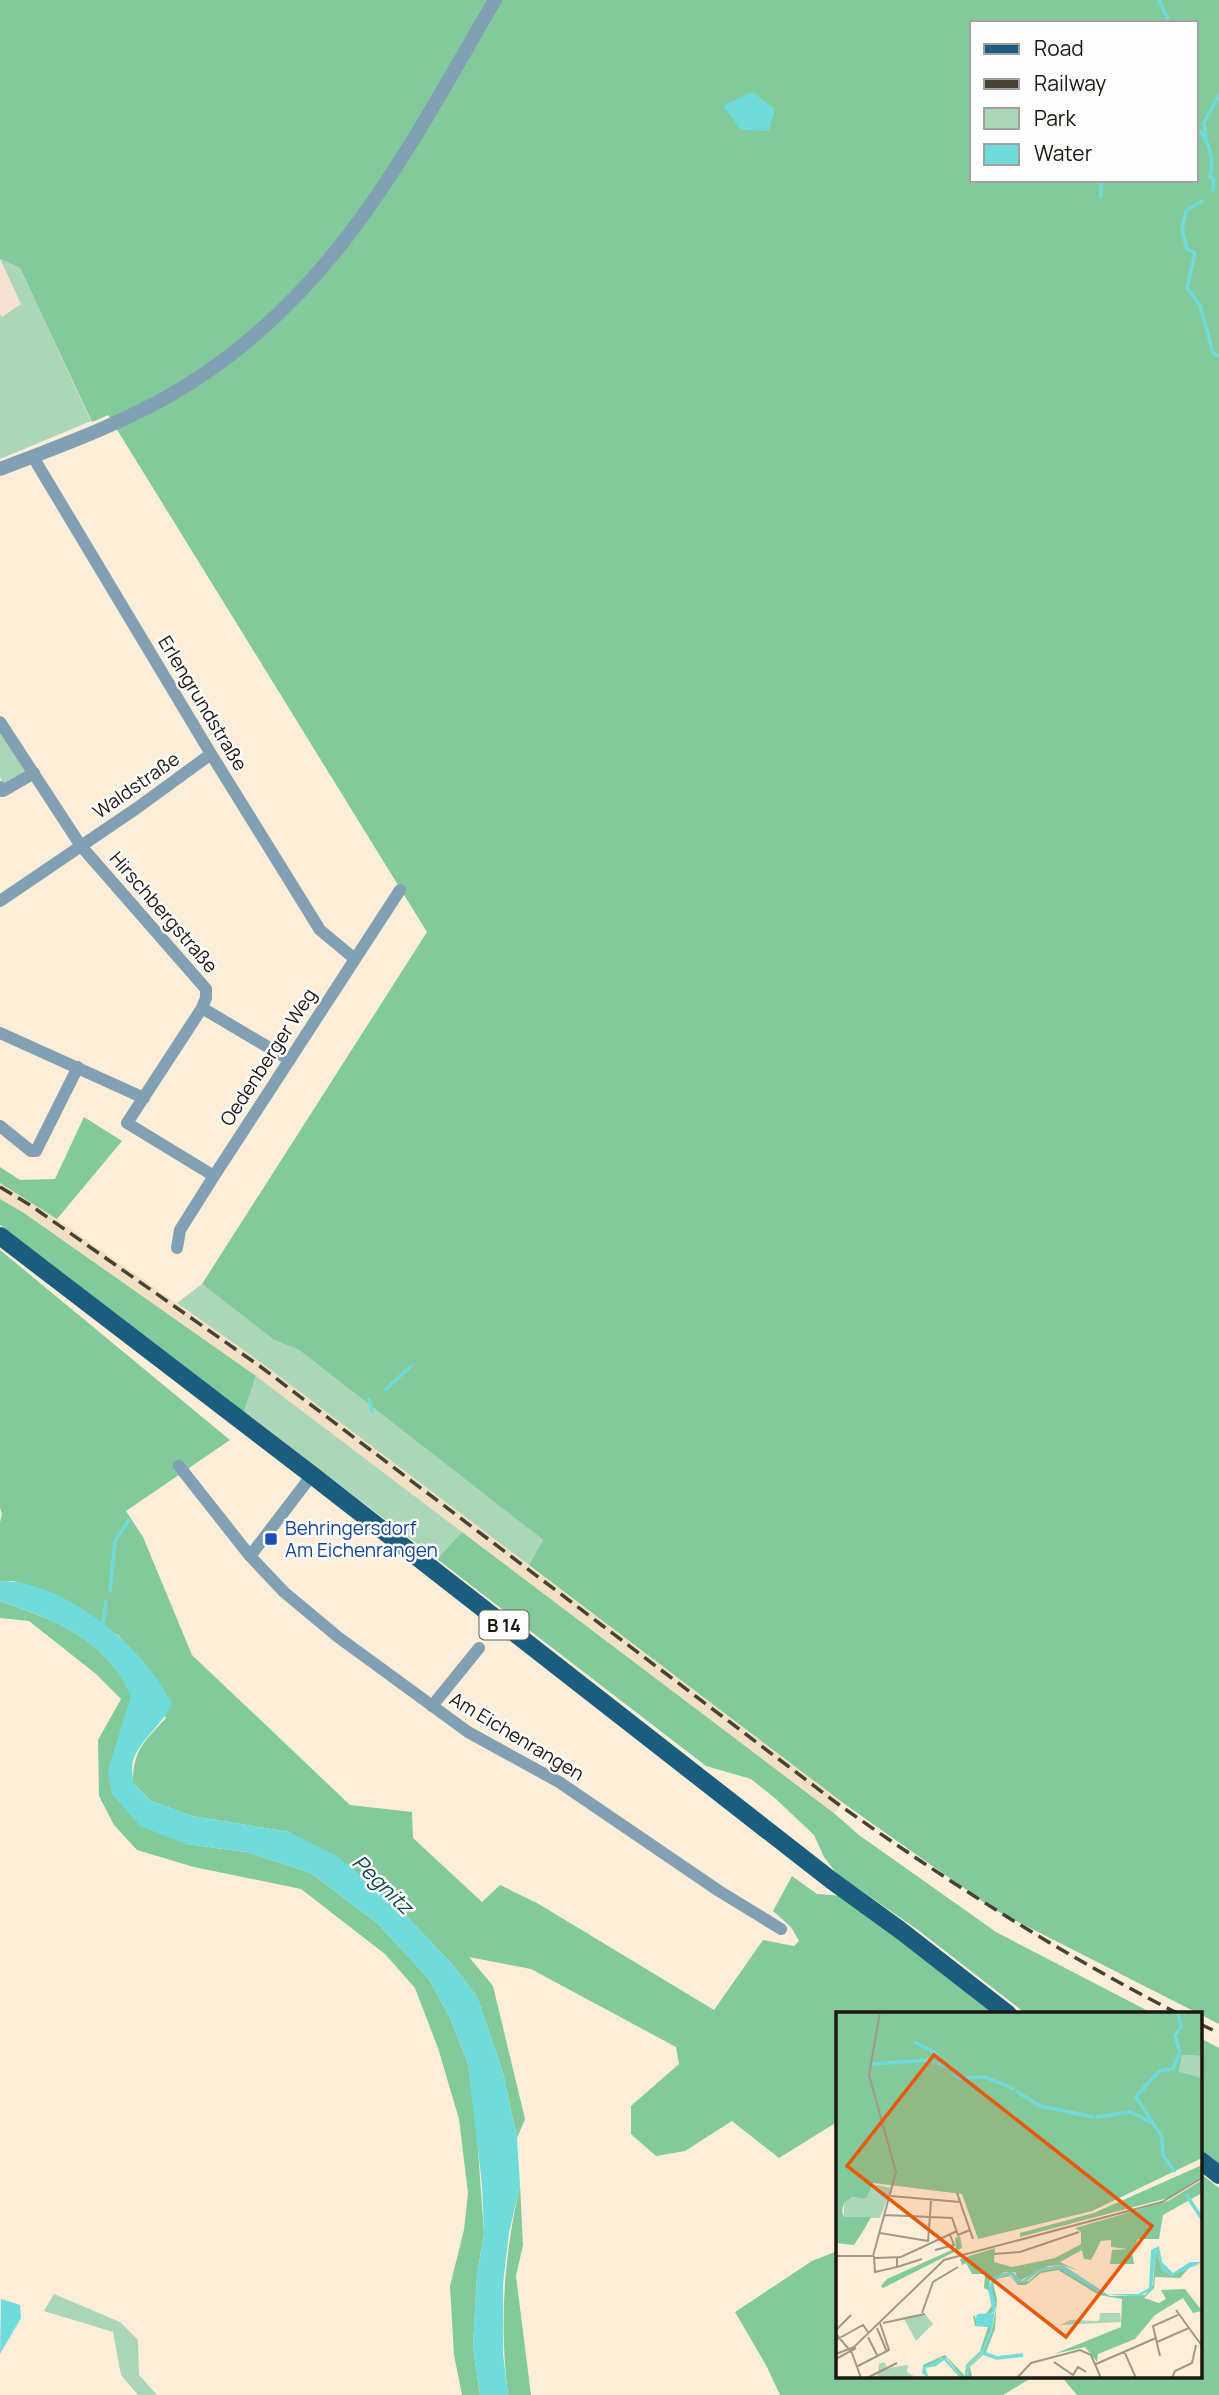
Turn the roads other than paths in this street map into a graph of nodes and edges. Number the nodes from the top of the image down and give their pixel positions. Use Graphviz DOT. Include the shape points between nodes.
graph roads {
  1 [pos="495,0"];
  2 [pos="33,457"];
  3 [pos="0,469"];
  4 [pos="0,722"];
  5 [pos="211,754"];
  6 [pos="34,773"];
  7 [pos="0,787"];
  8 [pos="81,846"];
  9 [pos="400,890"];
  10 [pos="0,901"];
  11 [pos="355,959"];
  12 [pos="202,1007"];
  13 [pos="0,1033"];
  14 [pos="290,1060"];
  15 [pos="78,1067"];
  16 [pos="144,1098"];
  17 [pos="0,1126"];
  18 [pos="214,1176"];
  19 [pos="0,1236"];
  20 [pos="177,1248"];
  21 [pos="179,1466"];
  22 [pos="312,1475"];
  23 [pos="250,1556"];
  24 [pos="479,1647"];
  25 [pos="432,1706"];
  26 [pos="781,1928"];
  27 [pos="1005,2012"];
  28 [pos="1202,2162"];
  29 [pos="1219,2175"];
  1 -- 2 [label="street" via="385,185 321,271 265,326 178,391"];
  2 -- 3 [label="street"];
  2 -- 5 [label="street, Erlengrundstraße"];
  4 -- 6 [label="street"];
  5 -- 8 [label="street, Waldstraße"];
  5 -- 11 [label="street, Erlengrundstraße" via="320,930"];
  6 -- 7 [label="street" via="3,791"];
  6 -- 8 [label="street"];
  8 -- 10 [label="street, Waldstraße"];
  8 -- 12 [label="street, Hirschbergstraße" via="206,989"];
  9 -- 11 [label="street, Oedenberger Weg"];
  11 -- 14 [label="street, Oedenberger Weg"];
  12 -- 14 [label="street"];
  12 -- 16 [label="street"];
  13 -- 15 [label="street"];
  14 -- 18 [label="street, Oedenberger Weg"];
  15 -- 16 [label="street"];
  15 -- 17 [label="street" via="36,1151"];
  16 -- 18 [label="street" via="127,1122"];
  18 -- 20 [label="street, Oedenberger Weg" via="180,1230"];
  19 -- 22 [label="main road, B 14"];
  21 -- 23 [label="street, Am Eichenrangen"];
  22 -- 23 [label="street"];
  22 -- 27 [label="main road, B 14"];
  23 -- 25 [label="street, Am Eichenrangen" via="305,1611"];
  24 -- 25 [label="street"];
  25 -- 26 [label="street, Am Eichenrangen" via="468,1732 559,1782"];
  28 -- 29 [label="main road"];
}
